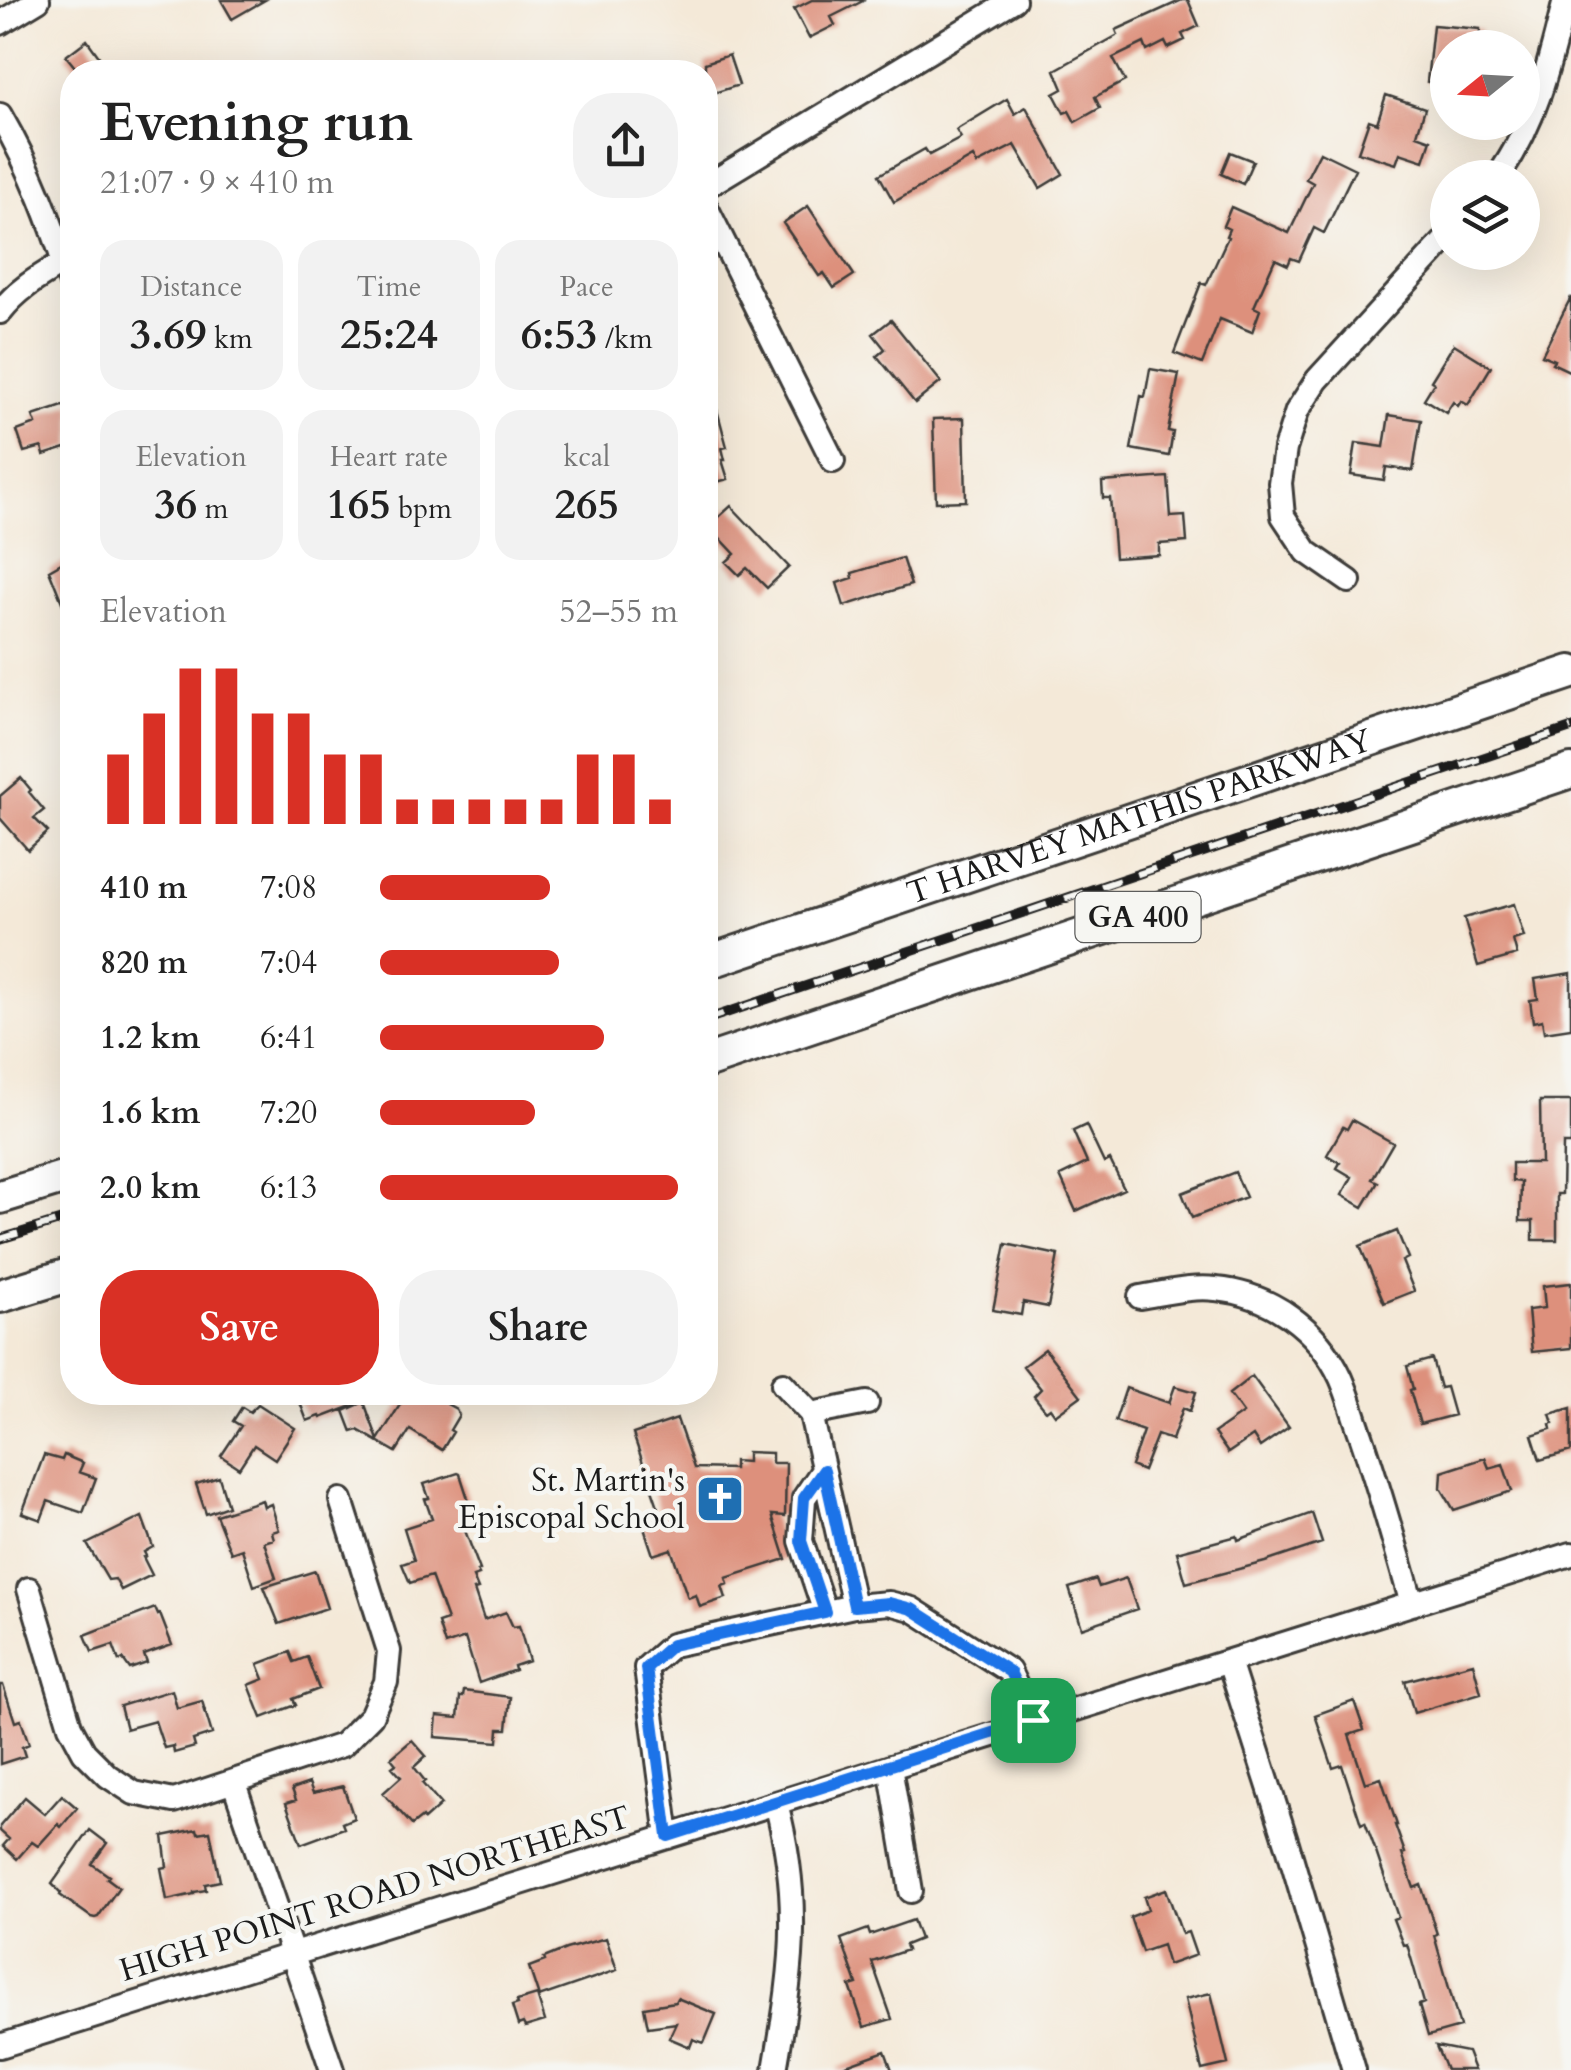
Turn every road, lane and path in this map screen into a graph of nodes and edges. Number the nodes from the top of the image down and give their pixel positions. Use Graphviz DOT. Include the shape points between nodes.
graph roads {
  1 [pos="38,0"];
  2 [pos="1014,0"];
  3 [pos="1565,0"];
  4 [pos="0,23"];
  5 [pos="0,115"];
  6 [pos="1509,160"];
  7 [pos="718,178"];
  8 [pos="718,231"];
  9 [pos="60,250"];
  10 [pos="1430,257"];
  11 [pos="60,264"];
  12 [pos="0,312"];
  13 [pos="833,461"];
  14 [pos="1348,580"];
  15 [pos="1571,672"];
  16 [pos="1571,771"];
  17 [pos="718,959"];
  18 [pos="718,1058"];
  19 [pos="60,1179"];
  20 [pos="0,1197"];
  21 [pos="60,1278"];
  22 [pos="0,1296"];
  23 [pos="1140,1297"];
  24 [pos="783,1384"];
  25 [pos="867,1402"];
  26 [pos="810,1414"];
  27 [pos="824,1470"];
  28 [pos="341,1500"];
  29 [pos="1571,1554"];
  30 [pos="28,1589"];
  31 [pos="1412,1604"];
  32 [pos="854,1606"];
  33 [pos="825,1612"];
  34 [pos="1229,1662"];
  35 [pos="1033,1720"];
  36 [pos="890,1768"];
  37 [pos="234,1782"];
  38 [pos="776,1803"];
  39 [pos="668,1836"];
  40 [pos="911,1890"];
  41 [pos="294,1953"];
  42 [pos="0,2046"];
  43 [pos="332,2070"];
  44 [pos="775,2070"];
  45 [pos="1354,2070"];
  1 -- 4 [label="street"];
  2 -- 7 [label="street"];
  3 -- 6 [label="street" via="1536,105"];
  5 -- 9 [label="street"];
  8 -- 13 [label="street"];
  10 -- 14 [label="street" via="1317,380 1284,449 1283,516 1307,552"];
  11 -- 12 [label="street" via="32,280"];
  15 -- 17 [label="highway, T HARVEY MATHIS PARKWAY"];
  16 -- 18 [label="highway, GA 400"];
  19 -- 20 [label="highway"];
  21 -- 22 [label="highway"];
  23 -- 31 [label="street" via="1188,1289 1244,1294 1275,1306 1314,1336 1341,1378"];
  24 -- 26 [label="street"];
  25 -- 26 [label="street"];
  26 -- 27 [label="street"];
  27 -- 32 [label="street"];
  27 -- 33 [label="street" via="804,1498 801,1541"];
  28 -- 37 [label="street" via="388,1650 386,1682 371,1716 342,1745"];
  29 -- 31 [label="street, HIGH POINT ROAD NORTHEAST"];
  30 -- 37 [label="street" via="70,1726 108,1776 134,1793 174,1800"];
  31 -- 34 [label="street, HIGH POINT ROAD NORTHEAST"];
  32 -- 33 [label="street"];
  32 -- 35 [label="street" via="912,1609 1010,1672"];
  33 -- 39 [label="street" via="672,1645 646,1668"];
  34 -- 35 [label="street, HIGH POINT ROAD NORTHEAST"];
  34 -- 45 [label="street"];
  35 -- 36 [label="street, HIGH POINT ROAD NORTHEAST"];
  36 -- 38 [label="street, HIGH POINT ROAD NORTHEAST"];
  36 -- 40 [label="street"];
  37 -- 41 [label="street"];
  38 -- 39 [label="street, HIGH POINT ROAD NORTHEAST"];
  38 -- 44 [label="street" via="792,1922"];
  39 -- 41 [label="street, HIGH POINT ROAD NORTHEAST"];
  41 -- 42 [label="street, HIGH POINT ROAD NORTHEAST"];
  41 -- 43 [label="street"];
}
